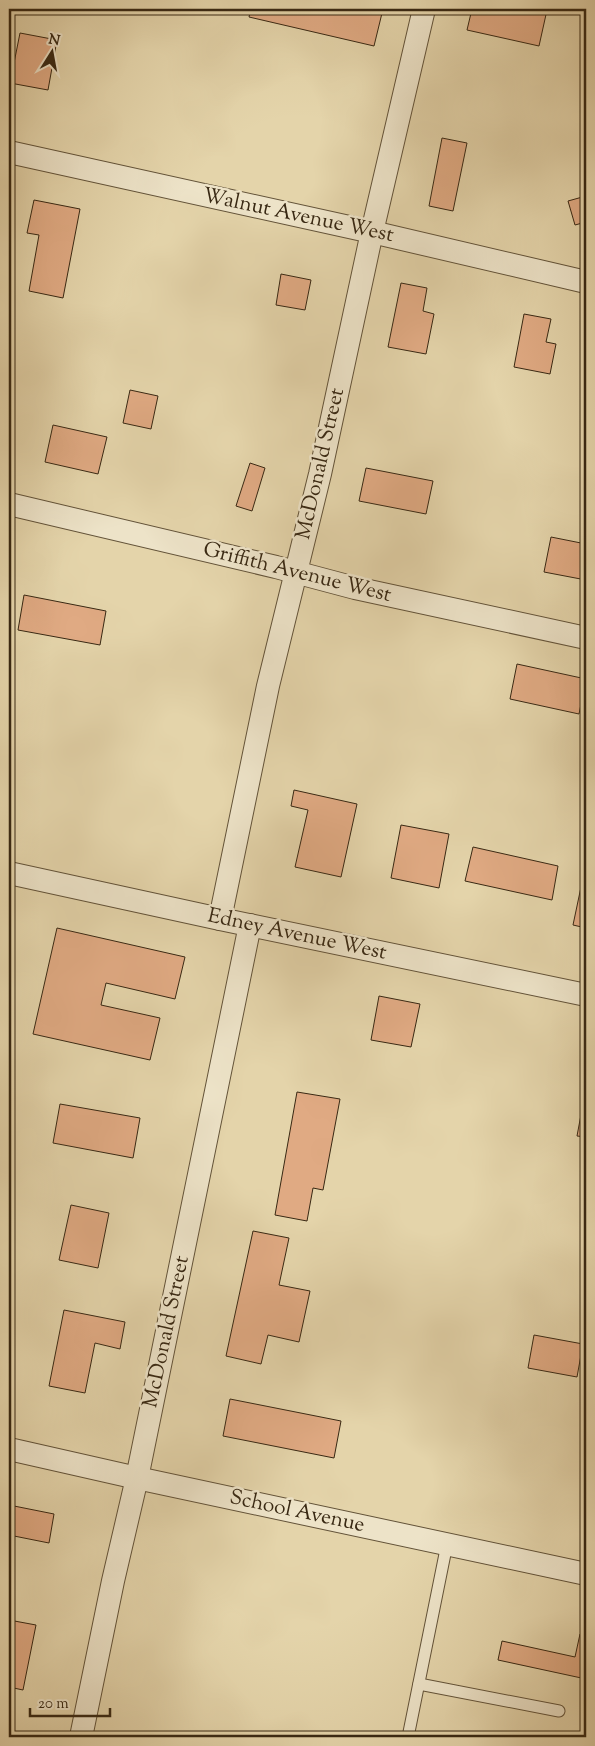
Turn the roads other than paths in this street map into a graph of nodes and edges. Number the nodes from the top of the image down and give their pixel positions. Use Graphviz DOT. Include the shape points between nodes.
graph roads {
  1 [pos="424,9"];
  2 [pos="9,152"];
  3 [pos="372,232"];
  4 [pos="586,282"];
  5 [pos="9,504"];
  6 [pos="295,572"];
  7 [pos="586,638"];
  8 [pos="9,872"];
  9 [pos="220,919"];
  10 [pos="250,925"];
  11 [pos="586,995"];
  12 [pos="9,1449"];
  13 [pos="138,1478"];
  14 [pos="447,1544"];
  15 [pos="586,1574"];
  16 [pos="419,1684"];
  17 [pos="559,1711"];
  18 [pos="81,1737"];
  19 [pos="408,1737"];
  1 -- 3 [label="street, McDonald Street"];
  2 -- 3 [label="street, Walnut Avenue West"];
  3 -- 4 [label="street, Walnut Avenue West"];
  3 -- 6 [label="street, McDonald Street" via="320,474"];
  5 -- 6 [label="street, Griffith Avenue West"];
  6 -- 7 [label="street, Griffith Avenue West"];
  6 -- 9 [label="street, McDonald Street"];
  8 -- 9 [label="street, Edney Avenue West"];
  9 -- 10 [label="street, Edney Avenue West"];
  10 -- 11 [label="street, Edney Avenue West"];
  10 -- 13 [label="street, McDonald Street"];
  12 -- 13 [label="street, School Avenue"];
  13 -- 14 [label="street, School Avenue"];
  13 -- 18 [label="street, McDonald Street"];
  14 -- 15 [label="street, School Avenue"];
  14 -- 16 [label="lane"];
  16 -- 17 [label="lane"];
  16 -- 19 [label="lane"];
}
